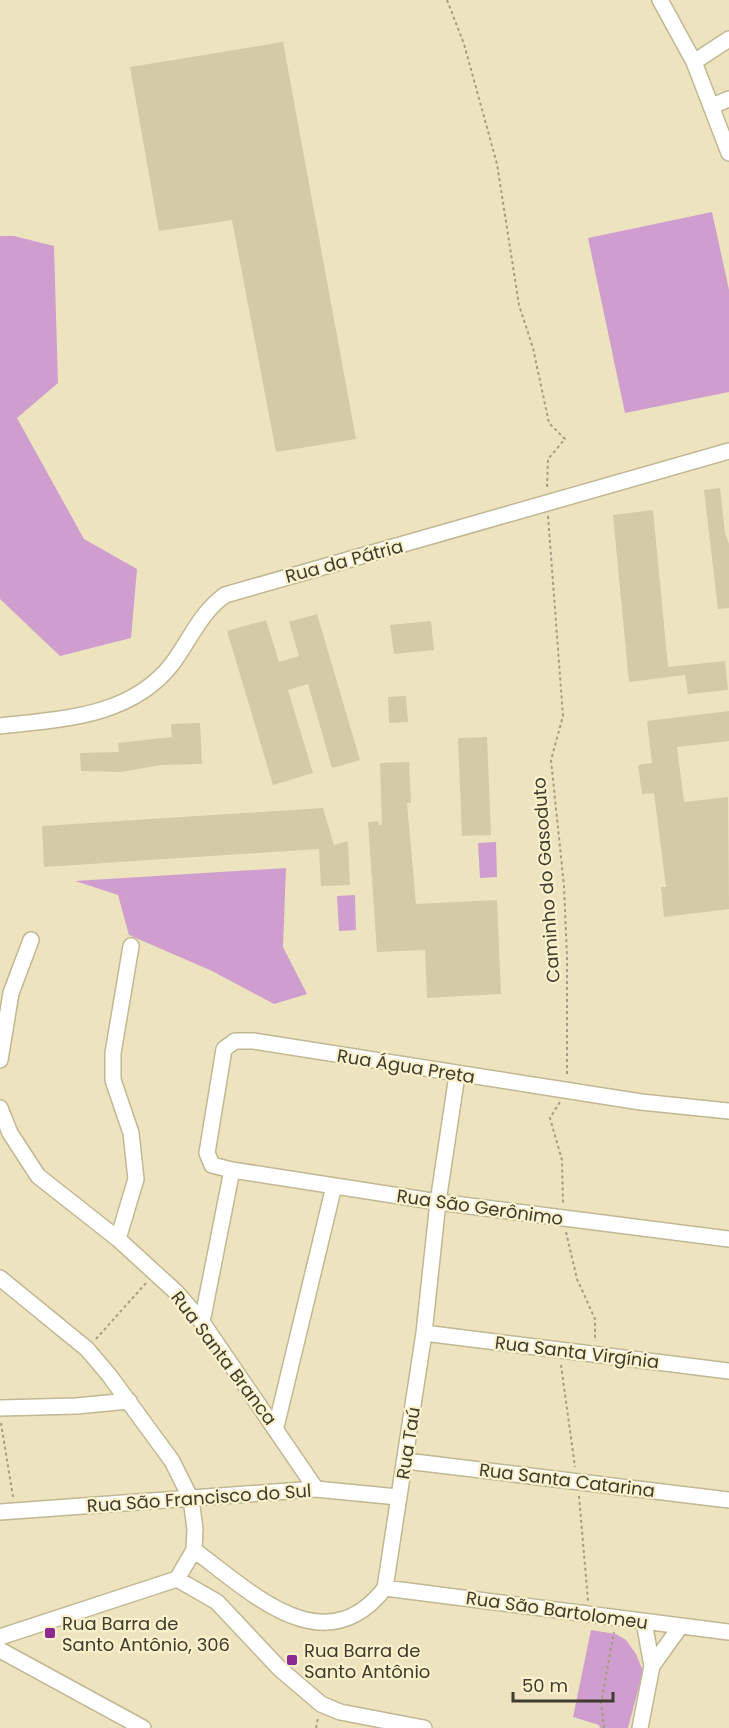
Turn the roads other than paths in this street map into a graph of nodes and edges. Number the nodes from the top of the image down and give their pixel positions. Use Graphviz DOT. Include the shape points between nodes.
graph roads {
  1 [pos="665,2"];
  2 [pos="729,39"];
  3 [pos="694,62"];
  4 [pos="729,99"];
  5 [pos="712,106"];
  6 [pos="729,153"];
  7 [pos="729,451"];
  8 [pos="0,726"];
  9 [pos="31,940"];
  10 [pos="131,946"];
  11 [pos="0,1060"];
  12 [pos="457,1075"];
  13 [pos="0,1108"];
  14 [pos="729,1111"];
  15 [pos="232,1170"];
  16 [pos="333,1186"];
  17 [pos="438,1202"];
  18 [pos="118,1239"];
  19 [pos="729,1239"];
  20 [pos="0,1278"];
  21 [pos="202,1322"];
  22 [pos="424,1333"];
  23 [pos="729,1371"];
  24 [pos="129,1401"];
  25 [pos="0,1408"];
  26 [pos="276,1427"];
  27 [pos="406,1461"];
  28 [pos="316,1489"];
  29 [pos="398,1497"];
  30 [pos="191,1499"];
  31 [pos="729,1500"];
  32 [pos="8,1512"];
  33 [pos="194,1550"];
  34 [pos="177,1579"];
  35 [pos="385,1588"];
  36 [pos="644,1622"];
  37 [pos="680,1627"];
  38 [pos="729,1632"];
  39 [pos="0,1637"];
  40 [pos="0,1650"];
  41 [pos="652,1666"];
  42 [pos="143,1728"];
  43 [pos="424,1728"];
  44 [pos="640,1728"];
  1 -- 3 [label="street"];
  2 -- 3 [label="street"];
  3 -- 5 [label="street"];
  4 -- 5 [label="street"];
  5 -- 6 [label="street"];
  7 -- 8 [label="street, Rua da Pátria" via="225,595 202,618 159,681 137,696 87,714"];
  9 -- 11 [label="street" via="11,993"];
  10 -- 18 [label="street" via="113,1053 113,1080 131,1133 136,1179"];
  12 -- 14 [label="street, Rua Água Preta"];
  12 -- 15 [label="street, Rua Água Preta" via="253,1041 228,1044 207,1153 212,1165"];
  12 -- 17 [label="street, Rua Taú"];
  13 -- 18 [label="street, Rua Santa Branca" via="9,1133 38,1176"];
  15 -- 16 [label="street, Rua São Gerônimo"];
  15 -- 21 [label="street"];
  16 -- 17 [label="street, Rua São Gerônimo"];
  16 -- 26 [label="street"];
  17 -- 19 [label="street, Rua São Gerônimo"];
  17 -- 22 [label="street, Rua Taú"];
  18 -- 21 [label="street, Rua Santa Branca" via="156,1272"];
  20 -- 24 [label="street" via="87,1349"];
  21 -- 26 [label="street, Rua Santa Branca"];
  22 -- 23 [label="street, Rua Santa Virgínia"];
  22 -- 27 [label="street, Rua Taú"];
  24 -- 25 [label="street"];
  24 -- 30 [label="street" via="172,1461"];
  26 -- 28 [label="street, Rua Santa Branca"];
  27 -- 29 [label="street, Rua Taú"];
  27 -- 31 [label="street, Rua Santa Catarina"];
  28 -- 29 [label="street, Rua São Francisco do Sul"];
  28 -- 30 [label="street, Rua São Francisco do Sul"];
  29 -- 35 [label="street, Rua Taú"];
  30 -- 32 [label="street, Rua São Francisco do Sul"];
  30 -- 33 [label="street"];
  33 -- 34 [label="street"];
  33 -- 35 [label="street" via="271,1605 293,1617 316,1622 353,1617 371,1606"];
  34 -- 39 [label="street"];
  34 -- 43 [label="street" via="217,1602 280,1669 321,1704 340,1712"];
  35 -- 36 [label="street, Rua São Bartolomeu"];
  36 -- 37 [label="street, Rua São Bartolomeu"];
  36 -- 41 [label="street"];
  37 -- 38 [label="street, Rua São Bartolomeu"];
  37 -- 41 [label="street"];
  40 -- 42 [label="street"];
  41 -- 44 [label="street"];
}
